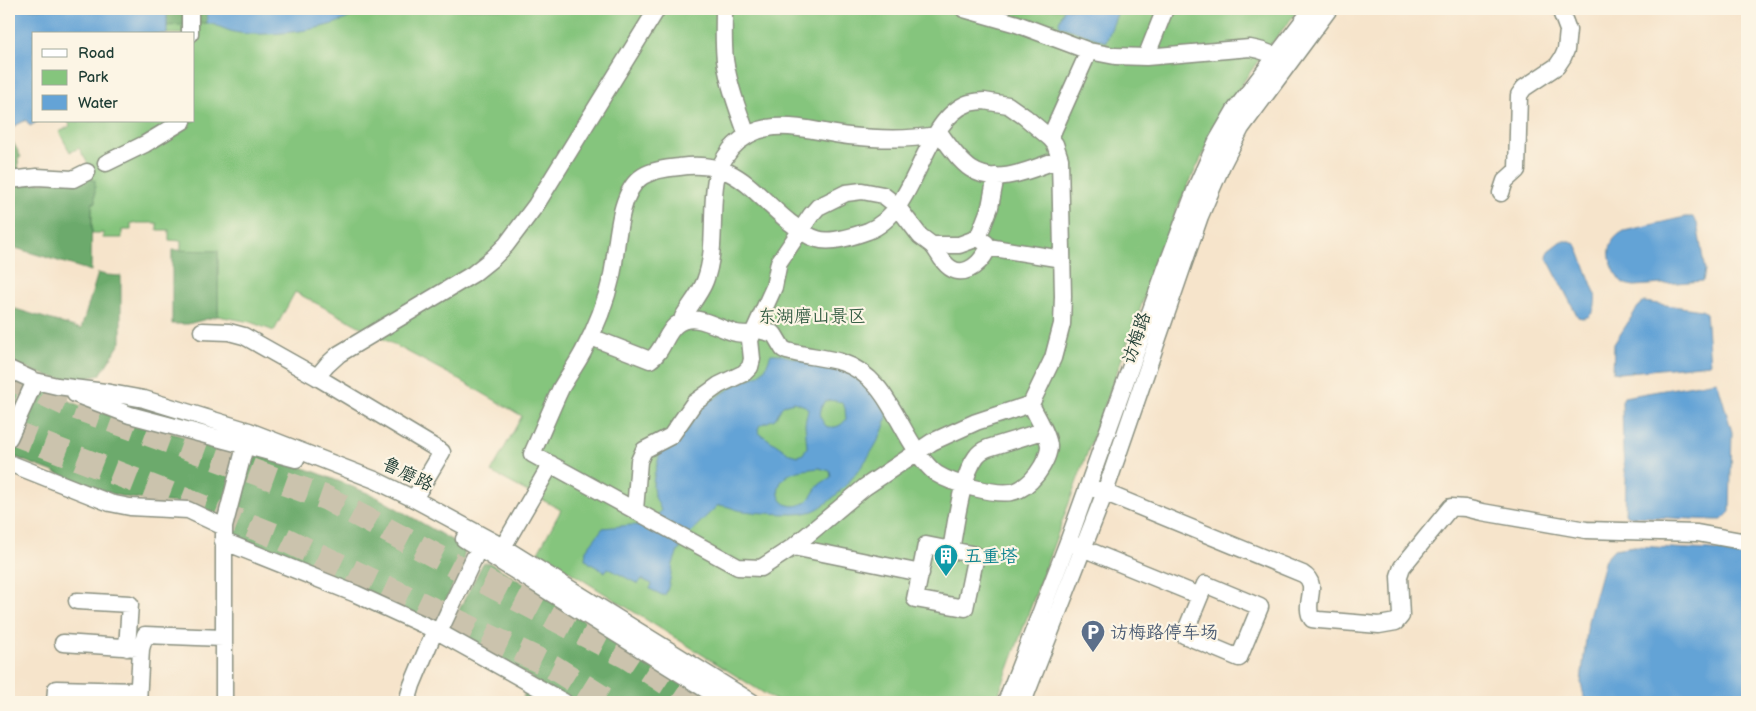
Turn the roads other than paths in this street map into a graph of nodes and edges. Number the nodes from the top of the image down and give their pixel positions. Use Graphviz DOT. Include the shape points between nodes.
graph roads {
  1 [pos="190,9"];
  2 [pos="657,9"];
  3 [pos="724,9"];
  4 [pos="964,9"];
  5 [pos="1165,9"];
  6 [pos="1312,9"];
  7 [pos="1330,9"];
  8 [pos="1560,9"];
  9 [pos="190,32"];
  10 [pos="1089,51"];
  11 [pos="1146,57"];
  12 [pos="1282,60"];
  13 [pos="180,122"];
  14 [pos="937,133"];
  15 [pos="747,135"];
  16 [pos="1050,138"];
  17 [pos="1060,159"];
  18 [pos="106,163"];
  19 [pos="719,168"];
  20 [pos="87,172"];
  21 [pos="996,176"];
  22 [pos="9,180"];
  23 [pos="1501,193"];
  24 [pos="897,206"];
  25 [pos="1194,214"];
  26 [pos="800,231"];
  27 [pos="983,242"];
  28 [pos="939,248"];
  29 [pos="1062,259"];
  30 [pos="682,321"];
  31 [pos="202,331"];
  32 [pos="754,332"];
  33 [pos="591,337"];
  34 [pos="9,369"];
  35 [pos="317,377"];
  36 [pos="35,380"];
  37 [pos="1030,404"];
  38 [pos="1043,431"];
  39 [pos="9,438"];
  40 [pos="248,438"];
  41 [pos="917,451"];
  42 [pos="10,464"];
  43 [pos="551,464"];
  44 [pos="964,484"];
  45 [pos="1088,486"];
  46 [pos="1104,492"];
  47 [pos="414,499"];
  48 [pos="635,510"];
  49 [pos="223,534"];
  50 [pos="482,542"];
  51 [pos="1068,542"];
  52 [pos="1747,542"];
  53 [pos="503,547"];
  54 [pos="793,548"];
  55 [pos="1084,548"];
  56 [pos="951,550"];
  57 [pos="920,573"];
  58 [pos="1200,596"];
  59 [pos="77,601"];
  60 [pos="439,632"];
  61 [pos="223,638"];
  62 [pos="63,644"];
  63 [pos="134,648"];
  64 [pos="138,697"];
  65 [pos="55,702"];
  66 [pos="224,702"];
  67 [pos="407,702"];
  68 [pos="417,702"];
  69 [pos="564,702"];
  70 [pos="726,702"];
  71 [pos="752,702"];
  72 [pos="1006,702"];
  73 [pos="1023,702"];
  1 -- 9 [label="street"];
  2 -- 35 [label="street" via="556,174 506,245 473,274 338,354"];
  3 -- 15 [label="street" via="727,70"];
  4 -- 10 [label="street" via="1017,24"];
  5 -- 11 [label="street"];
  6 -- 12 [label="street, 访梅路"];
  7 -- 12 [label="street, 访梅路"];
  8 -- 23 [label="street" via="1568,30 1566,50 1557,66 1524,88 1519,95 1517,170 1505,181"];
  10 -- 11 [label="street"];
  10 -- 16 [label="street"];
  11 -- 12 [label="street" via="1250,48"];
  12 -- 25 [label="street, 访梅路"];
  13 -- 18 [label="street"];
  14 -- 15 [label="street" via="922,137 867,137 785,127 762,129"];
  14 -- 16 [label="street" via="954,112 970,103 984,101 1008,106"];
  14 -- 21 [label="street" via="970,168"];
  14 -- 24 [label="street"];
  15 -- 19 [label="street" via="733,147"];
  16 -- 17 [label="street"];
  17 -- 21 [label="street"];
  17 -- 29 [label="street"];
  19 -- 26 [label="street" via="738,176"];
  19 -- 30 [label="street" via="714,191 710,266 705,282"];
  19 -- 33 [label="street" via="701,165 654,171 630,188 622,210 607,294"];
  20 -- 22 [label="street" via="72,179 37,177"];
  21 -- 27 [label="street"];
  24 -- 26 [label="street" via="875,228 859,234 818,240"];
  24 -- 26 [label="street" via="888,197 875,192 846,193 818,207"];
  24 -- 28 [label="street" via="920,236"];
  25 -- 45 [label="street, 访梅路"];
  25 -- 46 [label="street, 访梅路"];
  26 -- 32 [label="street" via="779,262 774,287"];
  27 -- 28 [label="street"];
  27 -- 28 [label="street" via="988,249 979,263 967,270 949,266"];
  27 -- 29 [label="street"];
  29 -- 37 [label="street" via="1060,332 1054,358"];
  30 -- 32 [label="street" via="705,322 736,333"];
  30 -- 33 [label="street" via="650,360"];
  31 -- 35 [label="street" via="240,335"];
  32 -- 41 [label="street" via="774,334 787,351 840,362 863,372 887,398"];
  32 -- 48 [label="street" via="750,343 752,363 747,370 694,403 671,436 644,450 639,461"];
  33 -- 43 [label="street" via="561,388 532,454"];
  34 -- 36 [label="street, 鲁磨路"];
  35 -- 47 [label="street" via="442,452"];
  36 -- 39 [label="street"];
  36 -- 40 [label="street, 鲁磨路" via="144,399"];
  37 -- 38 [label="street"];
  37 -- 41 [label="street" via="967,426"];
  38 -- 44 [label="street" via="981,451"];
  38 -- 44 [label="street" via="1049,445 1048,455 1035,476 1023,487 1014,492 1004,492"];
  40 -- 47 [label="street, 鲁磨路" via="351,470"];
  40 -- 49 [label="street"];
  40 -- 50 [label="street" via="380,492"];
  41 -- 44 [label="street" via="936,473"];
  41 -- 54 [label="street" via="849,498"];
  42 -- 49 [label="street" via="110,503 188,510"];
  43 -- 48 [label="street"];
  43 -- 53 [label="street"];
  44 -- 56 [label="street"];
  45 -- 46 [label="street"];
  45 -- 51 [label="street, 访梅路"];
  46 -- 52 [label="street" via="1303,574 1311,581 1309,613 1312,619 1379,625 1396,622 1401,616 1398,576 1402,567 1451,507 1586,530 1697,533"];
  46 -- 55 [label="street, 访梅路"];
  47 -- 50 [label="street, 鲁磨路"];
  48 -- 54 [label="street" via="738,567 758,569"];
  49 -- 60 [label="street"];
  49 -- 61 [label="street"];
  50 -- 53 [label="street, 鲁磨路"];
  50 -- 60 [label="street"];
  50 -- 70 [label="street"];
  51 -- 55 [label="street"];
  51 -- 72 [label="street, 访梅路"];
  53 -- 71 [label="street, 鲁磨路"];
  54 -- 57 [label="street"];
  55 -- 58 [label="street"];
  55 -- 73 [label="street, 访梅路"];
  56 -- 57 [label="street" via="926,545"];
  56 -- 57 [label="street" via="976,555 965,608 915,599"];
  58 -- 58 [label="street" via="1184,635 1239,658 1260,607 1205,584"];
  59 -- 63 [label="street" via="130,604"];
  60 -- 67 [label="street"];
  60 -- 68 [label="street"];
  60 -- 69 [label="street"];
  61 -- 63 [label="street" via="146,635"];
  61 -- 66 [label="street"];
  62 -- 63 [label="street"];
  63 -- 64 [label="street"];
  64 -- 65 [label="street" via="56,689"];
}
